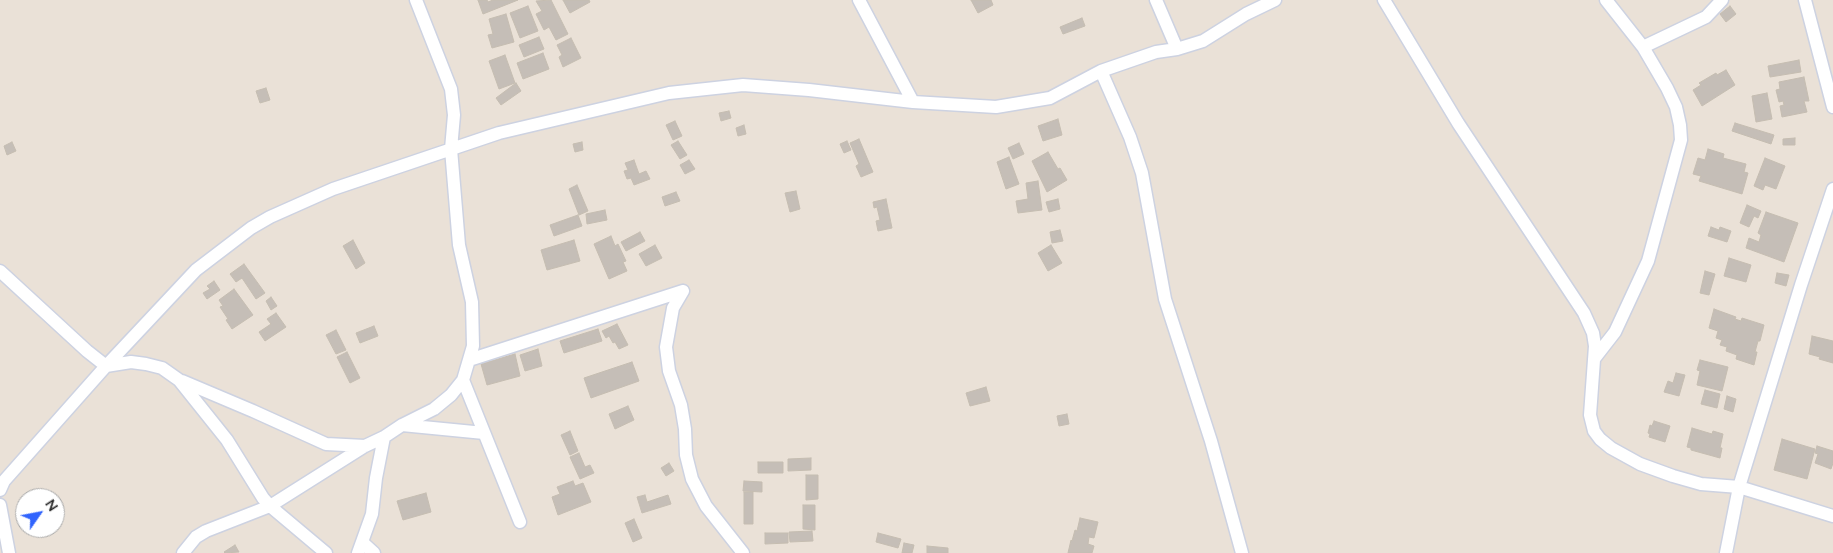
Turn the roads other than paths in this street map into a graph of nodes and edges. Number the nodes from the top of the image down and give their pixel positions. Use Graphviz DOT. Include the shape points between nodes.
graph roads {
  1 [pos="416,0"];
  2 [pos="859,0"];
  3 [pos="1156,0"];
  4 [pos="1275,0"];
  5 [pos="1384,0"];
  6 [pos="1606,0"];
  7 [pos="1722,0"];
  8 [pos="1805,0"];
  9 [pos="1643,47"];
  10 [pos="1177,49"];
  11 [pos="1101,71"];
  12 [pos="912,102"];
  13 [pos="1833,107"];
  14 [pos="451,149"];
  15 [pos="1833,188"];
  16 [pos="0,271"];
  17 [pos="469,360"];
  18 [pos="1594,360"];
  19 [pos="106,366"];
  20 [pos="179,380"];
  21 [pos="462,380"];
  22 [pos="402,425"];
  23 [pos="484,433"];
  24 [pos="384,437"];
  25 [pos="365,446"];
  26 [pos="1739,487"];
  27 [pos="0,490"];
  28 [pos="0,504"];
  29 [pos="270,506"];
  30 [pos="1833,516"];
  31 [pos="520,522"];
  32 [pos="360,547"];
  33 [pos="9,553"];
  34 [pos="183,553"];
  35 [pos="326,553"];
  36 [pos="374,553"];
  37 [pos="743,553"];
  38 [pos="1242,553"];
  39 [pos="1726,553"];
  1 -- 14 [label="street" via="451,90 454,115"];
  2 -- 12 [label="street"];
  3 -- 10 [label="street"];
  4 -- 10 [label="street" via="1203,41"];
  5 -- 18 [label="street" via="1458,123 1584,314 1593,333"];
  6 -- 9 [label="street"];
  7 -- 9 [label="street" via="1706,17"];
  8 -- 13 [label="street"];
  9 -- 18 [label="street" via="1676,107 1681,140 1648,261 1614,332"];
  10 -- 11 [label="street" via="1156,52"];
  11 -- 12 [label="street" via="1050,98 996,107"];
  11 -- 38 [label="street" via="1142,173 1166,299 1212,442"];
  12 -- 14 [label="street" via="743,85 668,93 499,133"];
  14 -- 17 [label="street" via="459,245 472,302 473,346"];
  14 -- 19 [label="street" via="333,189 251,228 196,270"];
  15 -- 26 [label="street"];
  16 -- 19 [label="street"];
  17 -- 21 [label="street"];
  17 -- 37 [label="street" via="683,291 673,308 666,346 669,371 681,405 686,455 692,478 706,506"];
  18 -- 26 [label="street" via="1590,415 1600,439 1640,464 1673,476 1702,484"];
  19 -- 20 [label="street" via="131,362 146,364 162,368"];
  19 -- 27 [label="street" via="4,481"];
  20 -- 25 [label="street" via="326,444"];
  20 -- 29 [label="street" via="227,440"];
  21 -- 22 [label="street" via="451,395 434,409"];
  21 -- 23 [label="street"];
  22 -- 23 [label="street"];
  22 -- 24 [label="street"];
  23 -- 31 [label="street"];
  24 -- 25 [label="street"];
  24 -- 32 [label="street" via="372,514"];
  25 -- 29 [label="street"];
  26 -- 30 [label="street"];
  26 -- 39 [label="street"];
  28 -- 33 [label="street"];
  29 -- 34 [label="street" via="206,531 196,537"];
  29 -- 35 [label="street"];
  32 -- 36 [label="street"];
}
